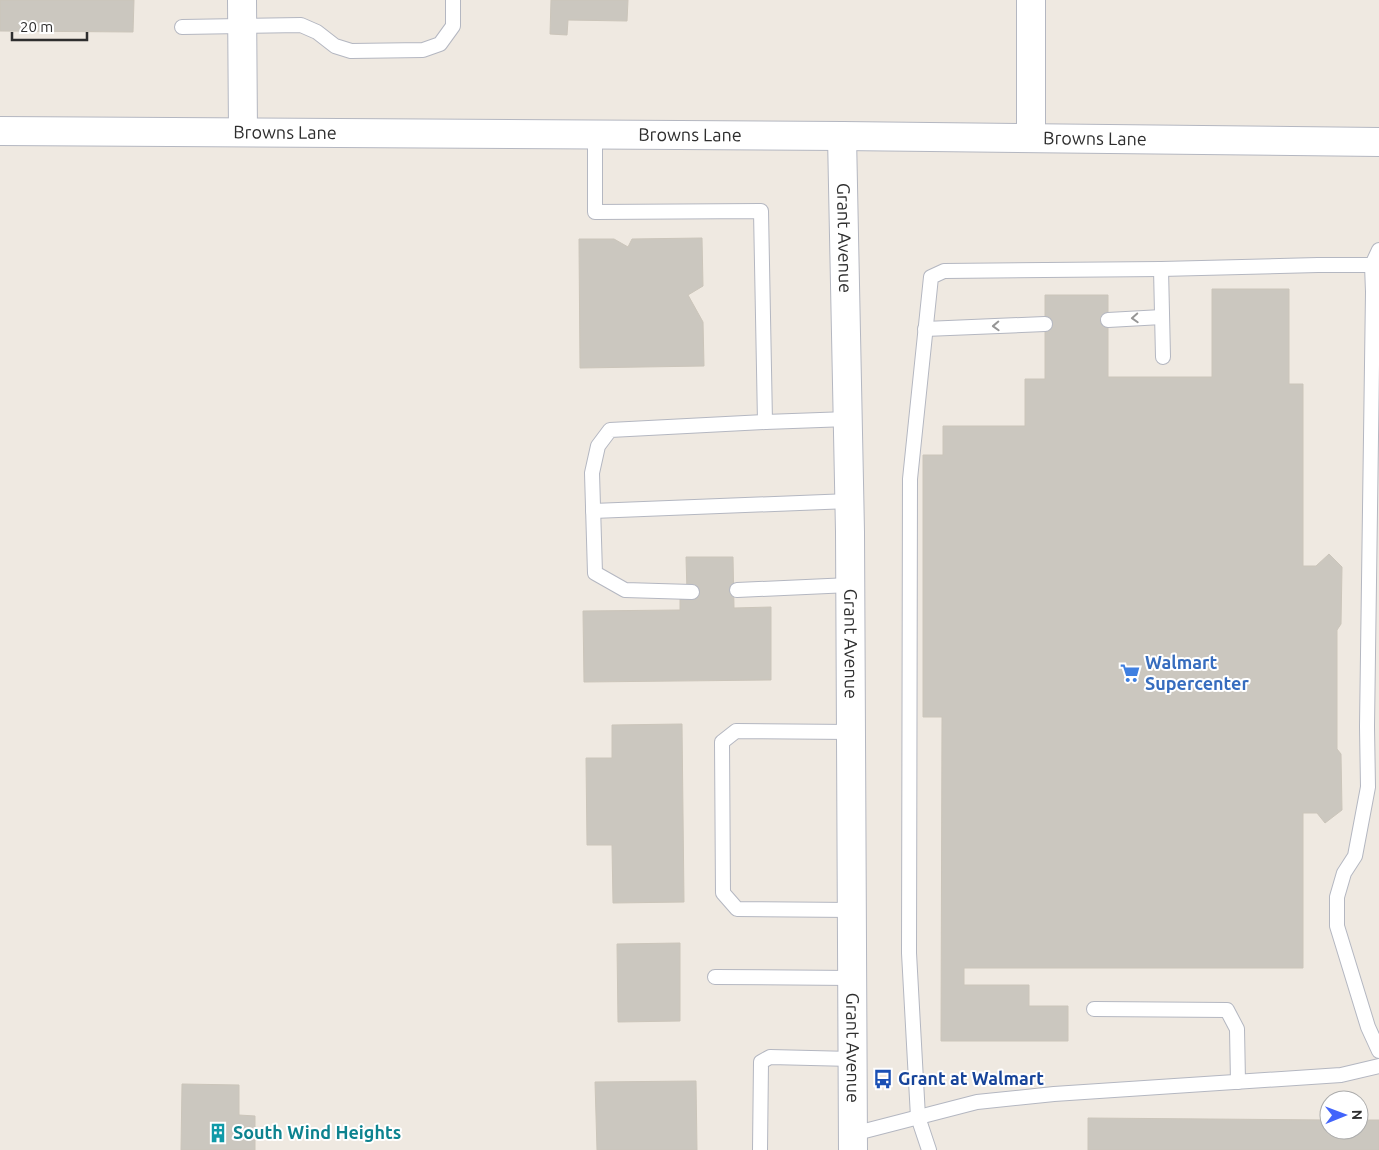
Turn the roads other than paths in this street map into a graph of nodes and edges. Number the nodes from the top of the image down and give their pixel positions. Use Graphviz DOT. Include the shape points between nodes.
graph roads {
  1 [pos="453,0"];
  2 [pos="1031,0"];
  3 [pos="242,13"];
  4 [pos="182,26"];
  5 [pos="0,130"];
  6 [pos="243,132"];
  7 [pos="595,134"];
  8 [pos="842,136"];
  9 [pos="1031,138"];
  10 [pos="1379,142"];
  11 [pos="1379,250"];
  12 [pos="1372,265"];
  13 [pos="1161,269"];
  14 [pos="1376,292"];
  15 [pos="1162,317"];
  16 [pos="1108,320"];
  17 [pos="1045,324"];
  18 [pos="925,330"];
  19 [pos="1163,357"];
  20 [pos="848,419"];
  21 [pos="765,422"];
  22 [pos="850,501"];
  23 [pos="593,511"];
  24 [pos="850,585"];
  25 [pos="737,590"];
  26 [pos="692,592"];
  27 [pos="1373,653"];
  28 [pos="851,732"];
  29 [pos="852,910"];
  30 [pos="715,977"];
  31 [pos="852,978"];
  32 [pos="1094,1009"];
  33 [pos="1379,1051"];
  34 [pos="852,1059"];
  35 [pos="1379,1066"];
  36 [pos="1238,1082"];
  37 [pos="918,1117"];
  38 [pos="853,1142"];
  39 [pos="760,1150"];
  40 [pos="928,1150"];
  1 -- 3 [label="lane" via="453,26 440,44 423,50 351,50 335,46 301,25"];
  2 -- 9 [label="street"];
  3 -- 4 [label="lane"];
  3 -- 6 [label="street"];
  5 -- 6 [label="street, Browns Lane"];
  6 -- 7 [label="street, Browns Lane"];
  7 -- 8 [label="street, Browns Lane"];
  7 -- 21 [label="lane" via="595,212 761,211"];
  8 -- 9 [label="street, Browns Lane"];
  8 -- 20 [label="street, Grant Avenue"];
  9 -- 10 [label="street, Browns Lane"];
  11 -- 12 [label="lane"];
  12 -- 13 [label="lane"];
  12 -- 14 [label="lane"];
  13 -- 15 [label="lane"];
  13 -- 18 [label="lane" via="944,271 932,278"];
  14 -- 27 [label="lane"];
  15 -- 16 [label="lane, one-way"];
  15 -- 19 [label="lane"];
  17 -- 18 [label="lane, one-way"];
  18 -- 37 [label="lane" via="910,479 909,953"];
  20 -- 21 [label="lane"];
  20 -- 22 [label="street, Grant Avenue"];
  21 -- 23 [label="lane" via="610,430 598,446 592,473"];
  22 -- 23 [label="lane"];
  22 -- 24 [label="street, Grant Avenue"];
  23 -- 26 [label="lane" via="595,573 624,590"];
  24 -- 25 [label="lane"];
  24 -- 28 [label="street, Grant Avenue"];
  27 -- 33 [label="lane" via="1367,726 1368,787 1355,856 1344,873 1337,897 1337,926 1368,1027"];
  28 -- 29 [label="street, Grant Avenue"];
  28 -- 29 [label="lane" via="736,731 722,742 722,751 723,892 738,909"];
  29 -- 31 [label="street, Grant Avenue"];
  30 -- 31 [label="lane"];
  31 -- 34 [label="street, Grant Avenue"];
  32 -- 36 [label="lane" via="1227,1010 1237,1029"];
  34 -- 38 [label="street, Grant Avenue"];
  34 -- 39 [label="lane" via="770,1057 761,1062"];
  35 -- 36 [label="lane" via="1341,1075"];
  36 -- 37 [label="lane" via="977,1102"];
  37 -- 38 [label="lane"];
  37 -- 40 [label="lane"];
}
